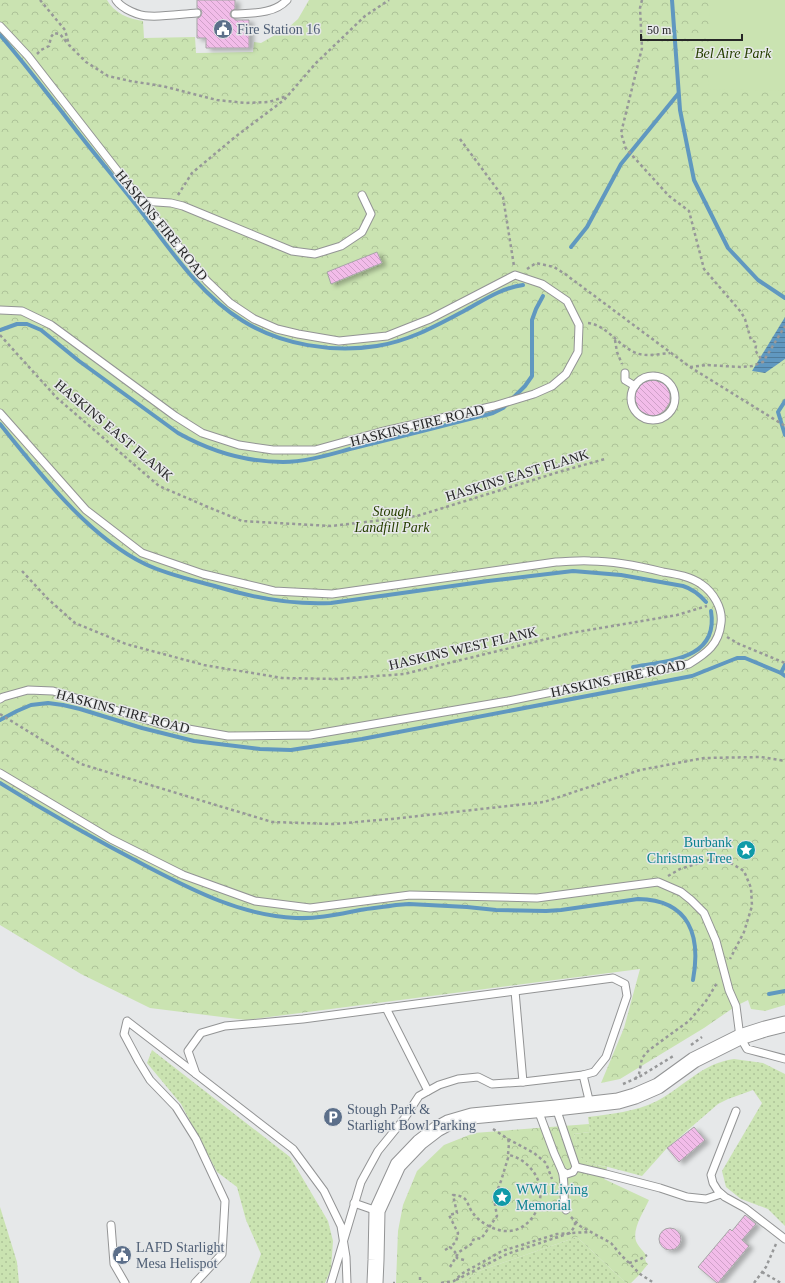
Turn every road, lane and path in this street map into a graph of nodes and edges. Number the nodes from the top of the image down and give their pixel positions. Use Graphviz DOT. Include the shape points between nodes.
graph roads {
  1 [pos="40,0"];
  2 [pos="116,0"];
  3 [pos="288,0"];
  4 [pos="389,0"];
  5 [pos="642,0"];
  6 [pos="197,14"];
  7 [pos="235,14"];
  8 [pos="0,26"];
  9 [pos="69,46"];
  10 [pos="31,59"];
  11 [pos="287,96"];
  12 [pos="460,139"];
  13 [pos="362,195"];
  14 [pos="142,201"];
  15 [pos="171,203"];
  16 [pos="515,275"];
  17 [pos="0,310"];
  18 [pos="579,325"];
  19 [pos="785,326"];
  20 [pos="0,335"];
  21 [pos="615,340"];
  22 [pos="670,353"];
  23 [pos="763,362"];
  24 [pos="690,367"];
  25 [pos="625,373"];
  26 [pos="635,386"];
  27 [pos="0,413"];
  28 [pos="785,426"];
  29 [pos="605,459"];
  30 [pos="22,571"];
  31 [pos="717,603"];
  32 [pos="720,632"];
  33 [pos="785,663"];
  34 [pos="0,700"];
  35 [pos="0,714"];
  36 [pos="785,761"];
  37 [pos="0,773"];
  38 [pos="515,991"];
  39 [pos="386,1008"];
  40 [pos="785,1024"];
  41 [pos="702,1037"];
  42 [pos="740,1037"];
  43 [pos="689,1046"];
  44 [pos="649,1050"];
  45 [pos="676,1054"];
  46 [pos="785,1059"];
  47 [pos="196,1074"];
  48 [pos="583,1075"];
  49 [pos="635,1078"];
  50 [pos="523,1082"];
  51 [pos="623,1084"];
  52 [pos="428,1091"];
  53 [pos="590,1104"];
  54 [pos="556,1108"];
  55 [pos="538,1110"];
  56 [pos="736,1110"];
  57 [pos="491,1127"];
  58 [pos="508,1139"];
  59 [pos="508,1155"];
  60 [pos="576,1168"];
  61 [pos="562,1171"];
  62 [pos="553,1181"];
  63 [pos="721,1194"];
  64 [pos="495,1195"];
  65 [pos="502,1197"];
  66 [pos="354,1203"];
  67 [pos="377,1210"];
  68 [pos="566,1210"];
  69 [pos="575,1221"];
  70 [pos="111,1225"];
  71 [pos="490,1226"];
  72 [pos="591,1231"];
  73 [pos="570,1233"];
  74 [pos="779,1234"];
  75 [pos="785,1239"];
  76 [pos="344,1241"];
  77 [pos="450,1246"];
  78 [pos="445,1250"];
  79 [pos="647,1255"];
  80 [pos="456,1256"];
  81 [pos="464,1260"];
  82 [pos="629,1263"];
  83 [pos="450,1267"];
  84 [pos="762,1272"];
  85 [pos="420,1277"];
  86 [pos="454,1282"];
  87 [pos="125,1283"];
  88 [pos="195,1283"];
  89 [pos="331,1283"];
  90 [pos="348,1283"];
  91 [pos="375,1283"];
  92 [pos="420,1283"];
  93 [pos="441,1283"];
  94 [pos="654,1283"];
  95 [pos="754,1283"];
  96 [pos="781,1283"];
  1 -- 9 [label="path" via="65,30"];
  2 -- 6 [label="lane" via="133,12 149,16"];
  3 -- 7 [label="lane" via="261,13"];
  4 -- 11 [label="path" via="365,16"];
  5 -- 23 [label="path" via="642,48 621,133 626,150 669,196 689,211 704,269 746,318 751,340 755,342 755,350"];
  8 -- 10 [label="lane, HASKINS FIRE ROAD"];
  9 -- 10 [label="path" via="60,34 54,33 49,46"];
  9 -- 11 [label="path" via="86,62 108,76 217,100 269,102"];
  10 -- 14 [label="lane, HASKINS FIRE ROAD"];
  11 -- 15 [label="path" via="192,173"];
  12 -- 16 [label="path" via="503,197"];
  13 -- 15 [label="lane" via="371,214 362,232 341,246 315,254 292,251"];
  14 -- 15 [label="lane"];
  14 -- 16 [label="lane, HASKINS FIRE ROAD" via="207,281 230,303 254,319 277,329 298,334 339,341 388,336 430,319"];
  16 -- 18 [label="lane, HASKINS FIRE ROAD" via="542,284 567,300"];
  16 -- 22 [label="path" via="536,263 554,268"];
  17 -- 18 [label="lane, HASKINS FIRE ROAD" via="22,311 51,326 202,433 239,445 273,450 315,450 494,406 552,386 566,374 578,352"];
  18 -- 21 [label="path" via="589,323 604,329"];
  19 -- 23 [label="path"];
  20 -- 29 [label="path, HASKINS EAST FLANK" via="56,398 159,486 242,521 331,526 417,516"];
  21 -- 22 [label="path" via="636,353"];
  21 -- 25 [label="path"];
  22 -- 24 [label="path"];
  23 -- 24 [label="path" via="740,368 707,365"];
  24 -- 28 [label="path"];
  25 -- 26 [label="lane" via="625,380"];
  26 -- 26 [label="lane" via="631,400 642,417 663,417 673,407 674,393 667,380 646,377"];
  27 -- 31 [label="lane, HASKINS FIRE ROAD" via="86,510 142,553 203,574 274,591 332,594 549,563 590,561 630,564 683,576 700,583"];
  30 -- 31 [label="path, HASKINS WEST FLANK" via="48,599 76,623 126,644 204,665 282,678 337,679 404,674 571,633 678,614"];
  31 -- 32 [label="lane, HASKINS FIRE ROAD" via="722,616"];
  32 -- 33 [label="path" via="739,644"];
  32 -- 34 [label="lane, HASKINS FIRE ROAD" via="712,648 689,664 508,701 310,735 228,736 160,724 53,691 28,690 3,696"];
  35 -- 36 [label="path" via="81,764 272,822 333,824 544,802 640,770 704,758 762,757"];
  37 -- 42 [label="lane" via="111,839 184,875 255,901 310,908 410,895 538,898 658,882 681,892 704,913 716,941 736,1006"];
  38 -- 39 [label="lane"];
  38 -- 48 [label="lane" via="613,978 625,984 627,996 606,1057 594,1072"];
  38 -- 50 [label="lane"];
  39 -- 47 [label="lane" via="226,1026 201,1033 188,1051"];
  39 -- 52 [label="lane"];
  40 -- 42 [label="street"];
  41 -- 43 [label="path"];
  42 -- 46 [label="lane" via="747,1050"];
  42 -- 53 [label="street" via="694,1060 658,1086 618,1101"];
  44 -- 49 [label="path" via="642,1058 639,1074"];
  45 -- 49 [label="path"];
  47 -- 76 [label="lane" via="293,1149 324,1191 341,1226"];
  47 -- 88 [label="lane" via="127,1021 124,1034 136,1057 150,1080 176,1106 196,1139 225,1201 222,1254"];
  48 -- 50 [label="lane"];
  48 -- 53 [label="lane"];
  49 -- 51 [label="path"];
  50 -- 52 [label="lane" via="492,1084 472,1077 439,1085"];
  52 -- 66 [label="lane" via="419,1096 378,1151 361,1182"];
  53 -- 54 [label="street"];
  54 -- 55 [label="street"];
  54 -- 60 [label="lane"];
  55 -- 61 [label="lane"];
  55 -- 67 [label="street" via="472,1116 437,1129 398,1165"];
  56 -- 63 [label="lane" via="711,1175"];
  57 -- 58 [label="path"];
  58 -- 59 [label="path"];
  58 -- 62 [label="path" via="534,1152 546,1163"];
  59 -- 64 [label="path" via="502,1181"];
  59 -- 71 [label="path" via="527,1164 537,1177 541,1190 538,1208 534,1217 516,1230 508,1232"];
  60 -- 61 [label="lane" via="567,1174"];
  60 -- 63 [label="lane" via="687,1197 706,1199"];
  61 -- 68 [label="lane" via="565,1179"];
  63 -- 74 [label="lane" via="745,1208"];
  64 -- 65 [label="path"];
  64 -- 71 [label="path" via="497,1216"];
  66 -- 67 [label="lane"];
  66 -- 76 [label="lane"];
  67 -- 91 [label="street"];
  68 -- 69 [label="path"];
  69 -- 72 [label="path"];
  69 -- 73 [label="path"];
  70 -- 87 [label="lane" via="114,1264"];
  71 -- 77 [label="path" via="478,1218 464,1198 454,1195 457,1213 449,1215 458,1233 456,1242"];
  71 -- 80 [label="path" via="481,1239 473,1240 473,1243"];
  72 -- 73 [label="path"];
  72 -- 82 [label="path" via="611,1243"];
  73 -- 86 [label="path" via="507,1254"];
  74 -- 75 [label="lane"];
  74 -- 84 [label="path" via="772,1255"];
  76 -- 89 [label="lane"];
  76 -- 90 [label="lane"];
  77 -- 78 [label="path"];
  77 -- 80 [label="path"];
  79 -- 82 [label="path"];
  80 -- 81 [label="path"];
  80 -- 83 [label="path"];
  82 -- 94 [label="path"];
  84 -- 95 [label="path"];
  84 -- 96 [label="path"];
  85 -- 92 [label="path"];
  86 -- 93 [label="path"];
}
